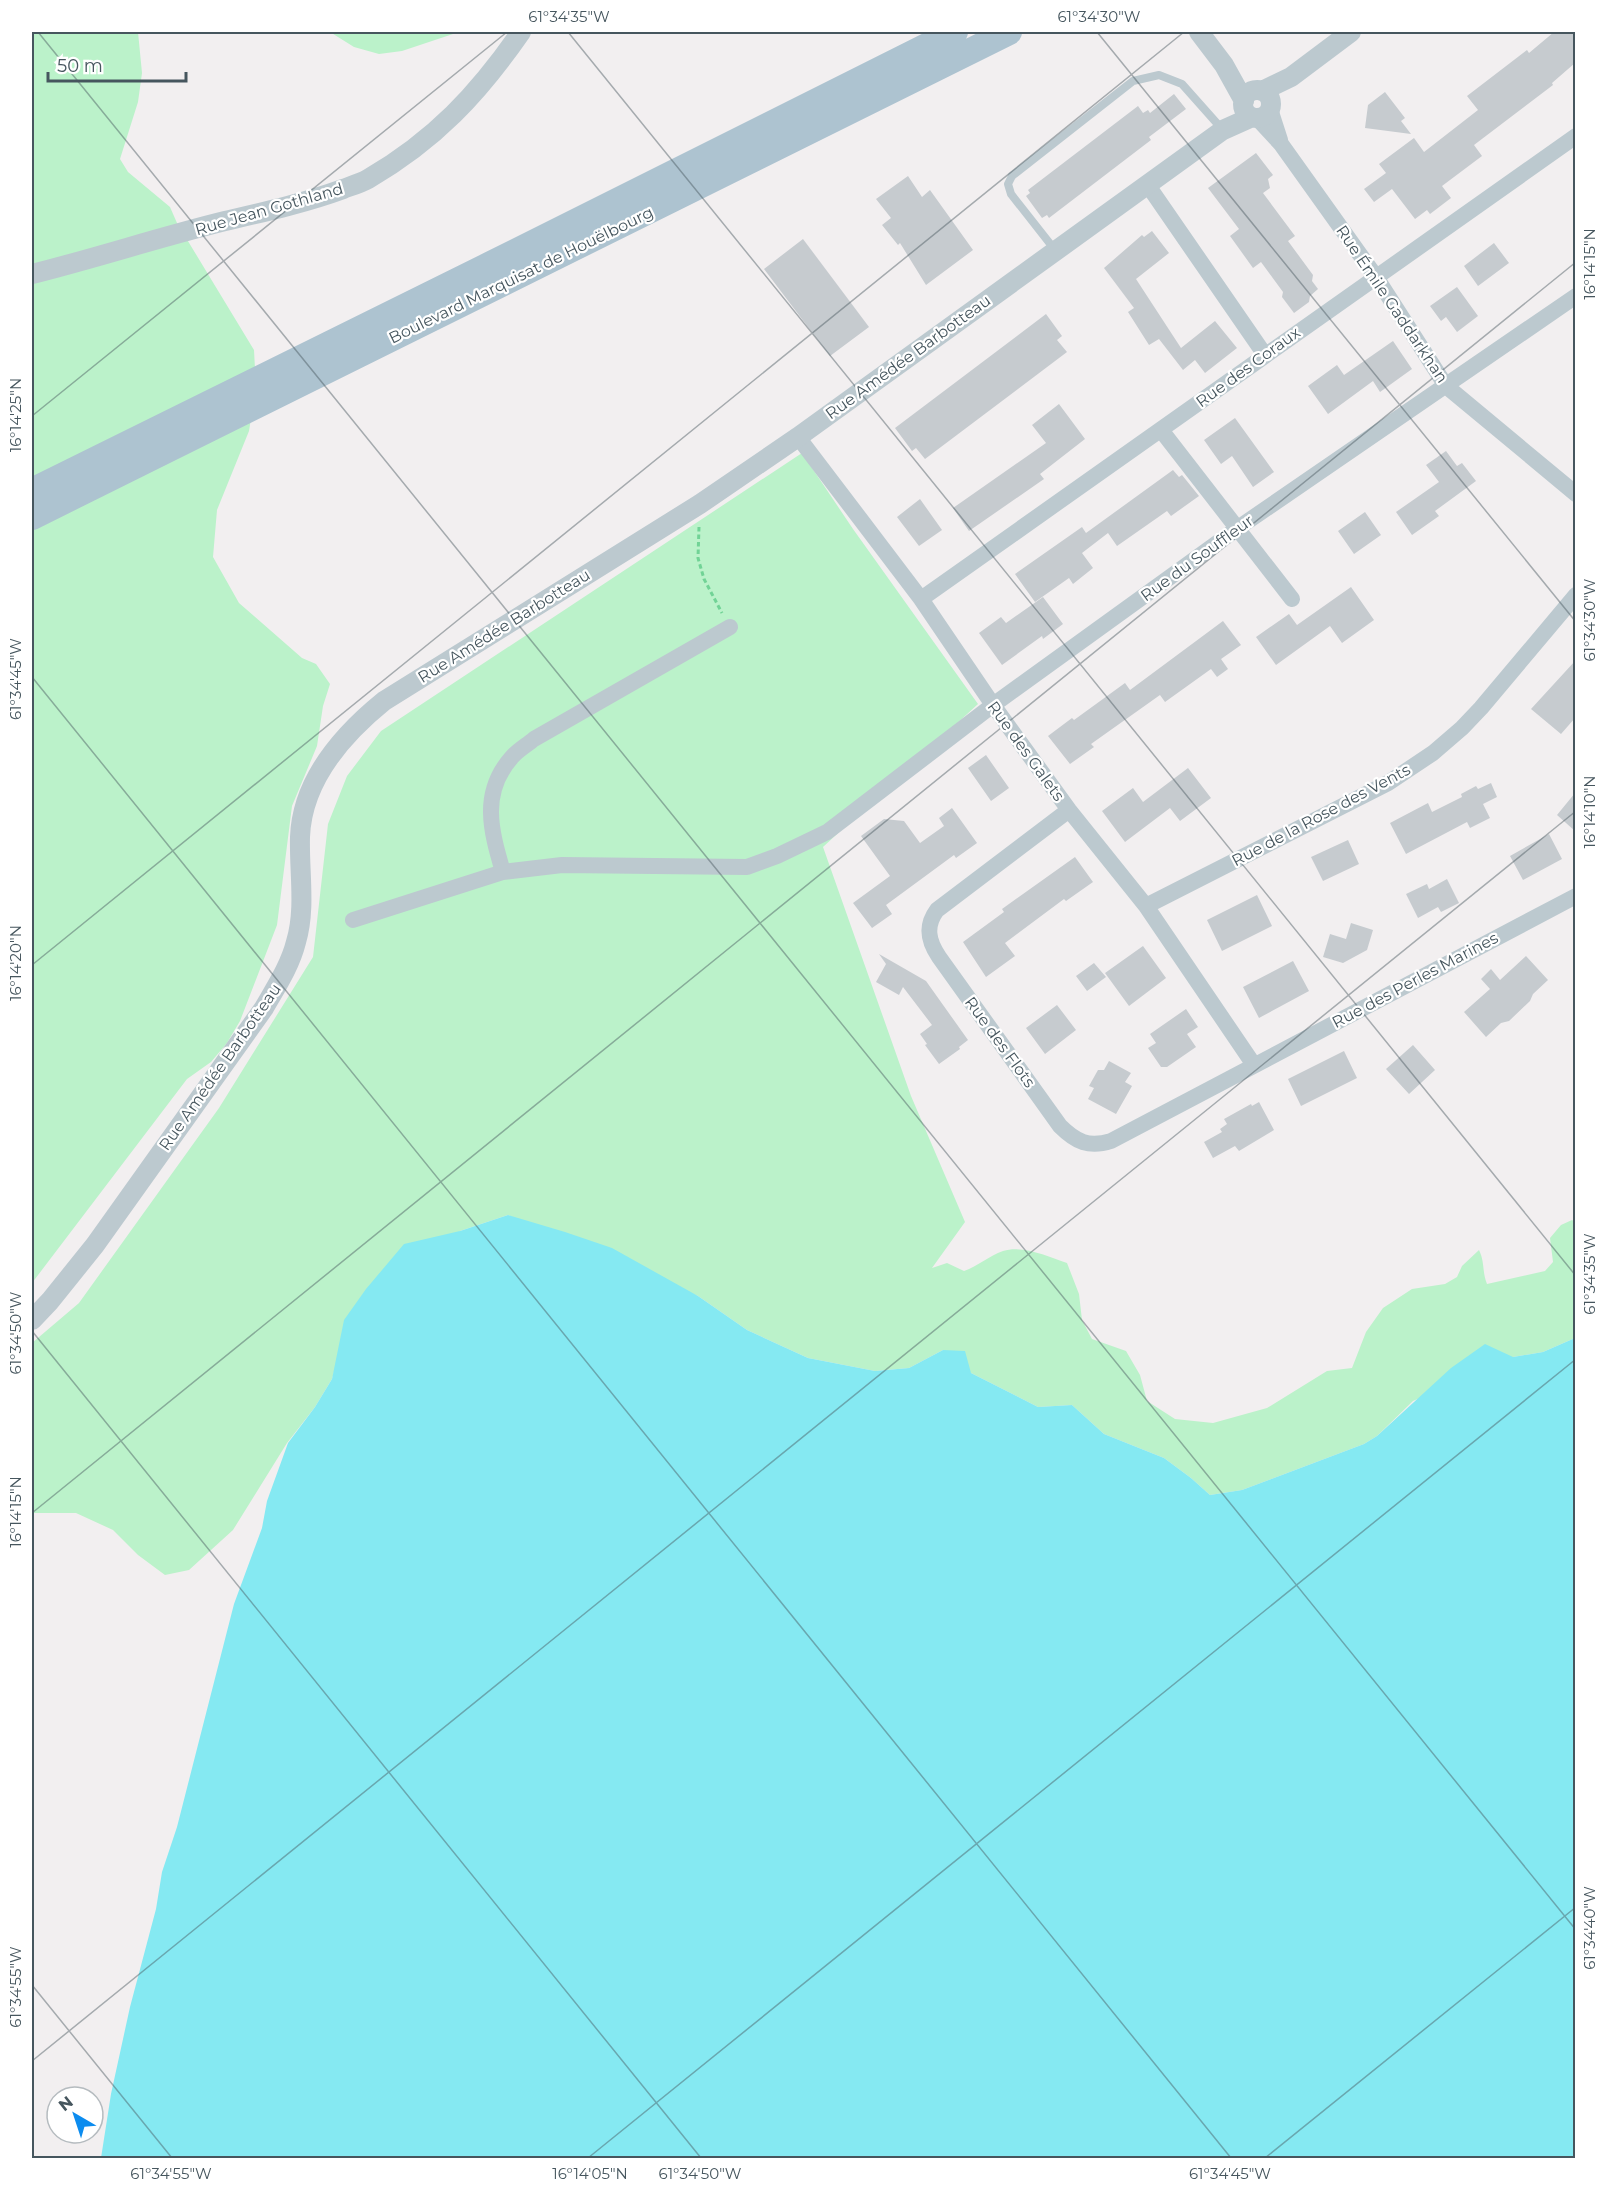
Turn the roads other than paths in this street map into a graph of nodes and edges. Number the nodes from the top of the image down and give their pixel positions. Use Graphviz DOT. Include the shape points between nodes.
graph roads {
  1 [pos="521,32"];
  2 [pos="955,32"];
  3 [pos="1199,32"];
  4 [pos="1352,32"];
  5 [pos="1008,33"];
  6 [pos="1257,104"];
  7 [pos="1223,130"];
  8 [pos="1575,136"];
  9 [pos="1147,184"];
  10 [pos="1055,250"];
  11 [pos="32,274"];
  12 [pos="1376,277"];
  13 [pos="1575,296"];
  14 [pos="1265,355"];
  15 [pos="1446,386"];
  16 [pos="1161,430"];
  17 [pos="798,437"];
  18 [pos="32,491"];
  19 [pos="1575,494"];
  20 [pos="32,517"];
  21 [pos="1238,528"];
  22 [pos="1575,595"];
  23 [pos="921,599"];
  24 [pos="1292,600"];
  25 [pos="730,627"];
  26 [pos="993,705"];
  27 [pos="1069,810"];
  28 [pos="502,872"];
  29 [pos="1575,896"];
  30 [pos="1146,906"];
  31 [pos="354,920"];
  32 [pos="1254,1065"];
  33 [pos="32,1320"];
  1 -- 11 [label="street, Rue Jean Gothland" via="452,117 427,140 366,180 326,195"];
  2 -- 18 [label="main road, Boulevard Marquisat de Houëlbourg"];
  3 -- 6 [label="street, Rue Émile Gaddarkhan"];
  4 -- 6 [label="street, Rue Amédée Barbotteau"];
  5 -- 20 [label="main road, Boulevard Marquisat de Houëlbourg"];
  6 -- 7 [label="street, Rue Amédée Barbotteau"];
  6 -- 12 [label="street, Rue Émile Gaddarkhan"];
  7 -- 9 [label="street, Rue Amédée Barbotteau"];
  7 -- 10 [label="lane" via="1182,84 1160,75 1133,81 1011,176 1011,195"];
  8 -- 12 [label="street, Rue des Coraux"];
  9 -- 10 [label="street, Rue Amédée Barbotteau"];
  9 -- 14 [label="street"];
  10 -- 17 [label="street, Rue Amédée Barbotteau"];
  12 -- 14 [label="street, Rue des Coraux"];
  12 -- 15 [label="street, Rue Émile Gaddarkhan"];
  13 -- 15 [label="street, Rue du Souffleur"];
  14 -- 16 [label="street, Rue des Coraux"];
  15 -- 19 [label="street, Rue Émile Gaddarkhan"];
  15 -- 21 [label="street, Rue du Souffleur"];
  16 -- 21 [label="street"];
  16 -- 23 [label="street, Rue des Coraux"];
  17 -- 23 [label="street, Rue des Galets"];
  17 -- 33 [label="street, Rue Amédée Barbotteau" via="700,504 384,701 342,738 315,780 303,814 299,926 282,976 264,1008 95,1245"];
  21 -- 24 [label="street"];
  21 -- 26 [label="street, Rue du Souffleur"];
  22 -- 30 [label="street, Rue de la Rose des Vents" via="1481,708 1420,762 1388,783"];
  23 -- 26 [label="street, Rue des Galets"];
  25 -- 28 [label="street" via="534,739 512,758 499,777 489,806 491,832"];
  26 -- 27 [label="street, Rue des Galets"];
  26 -- 28 [label="street, Rue du Souffleur" via="827,832 747,867 562,865"];
  27 -- 30 [label="street, Rue des Galets"];
  27 -- 32 [label="street, Rue des Flots" via="946,902 929,926 931,945 1060,1126 1081,1143 1098,1145 1111,1141"];
  28 -- 31 [label="street, Rue du Souffleur"];
  29 -- 32 [label="street, Rue des Perles Marines"];
  30 -- 32 [label="street, Rue des Galets"];
}
